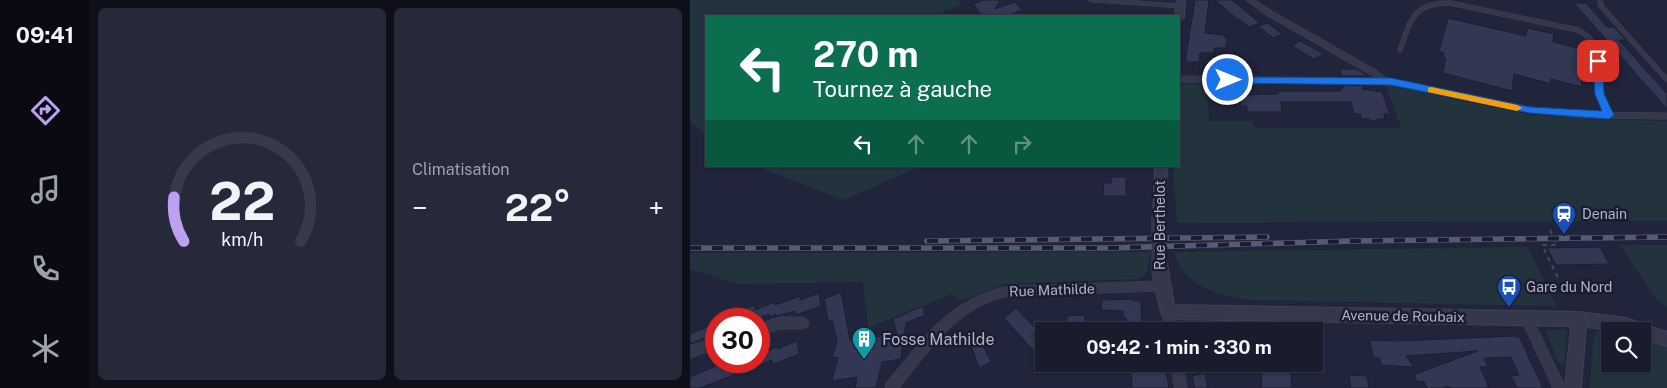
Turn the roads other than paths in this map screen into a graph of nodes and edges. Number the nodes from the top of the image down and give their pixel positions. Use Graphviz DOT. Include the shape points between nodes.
graph roads {
  1 [pos="1092,0"];
  2 [pos="1250,0"];
  3 [pos="1600,0"];
  4 [pos="1181,3"];
  5 [pos="1400,50"];
  6 [pos="1180,79"];
  7 [pos="1667,80"];
  8 [pos="1385,81"];
  9 [pos="1609,115"];
  10 [pos="1667,116"];
  11 [pos="1160,167"];
  12 [pos="1162,286"];
  13 [pos="1168,312"];
  14 [pos="1526,318"];
  15 [pos="1579,319"];
  16 [pos="1170,322"];
  17 [pos="803,323"];
  18 [pos="770,326"];
  19 [pos="1667,339"];
  20 [pos="705,347"];
  21 [pos="690,352"];
  22 [pos="1178,372"];
  23 [pos="891,388"];
  24 [pos="1181,388"];
  25 [pos="1560,388"];
  26 [pos="1573,388"];
  1 -- 4 [label="street"];
  2 -- 8 [label="street"];
  3 -- 7 [label="lane" via="1601,6"];
  5 -- 9 [label="lane" via="1415,11 1420,5 1430,2 1447,2 1578,30 1596,43 1600,94"];
  6 -- 8 [label="street"];
  8 -- 9 [label="street" via="1525,109"];
  9 -- 10 [label="street"];
  11 -- 12 [label="street, Rue Berthelot, bridge"];
  12 -- 13 [label="street, Rue Berthelot"];
  12 -- 23 [label="street, Rue Mathilde" via="991,294 966,307 946,323"];
  13 -- 14 [label="street, Avenue de Roubaix"];
  13 -- 16 [label="street"];
  14 -- 15 [label="street, Avenue de Roubaix"];
  14 -- 25 [label="street"];
  15 -- 19 [label="street, Avenue de Roubaix" via="1626,325"];
  15 -- 26 [label="street"];
  17 -- 18 [label="street"];
  20 -- 21 [label="street"];
  22 -- 24 [label="street"];
}
